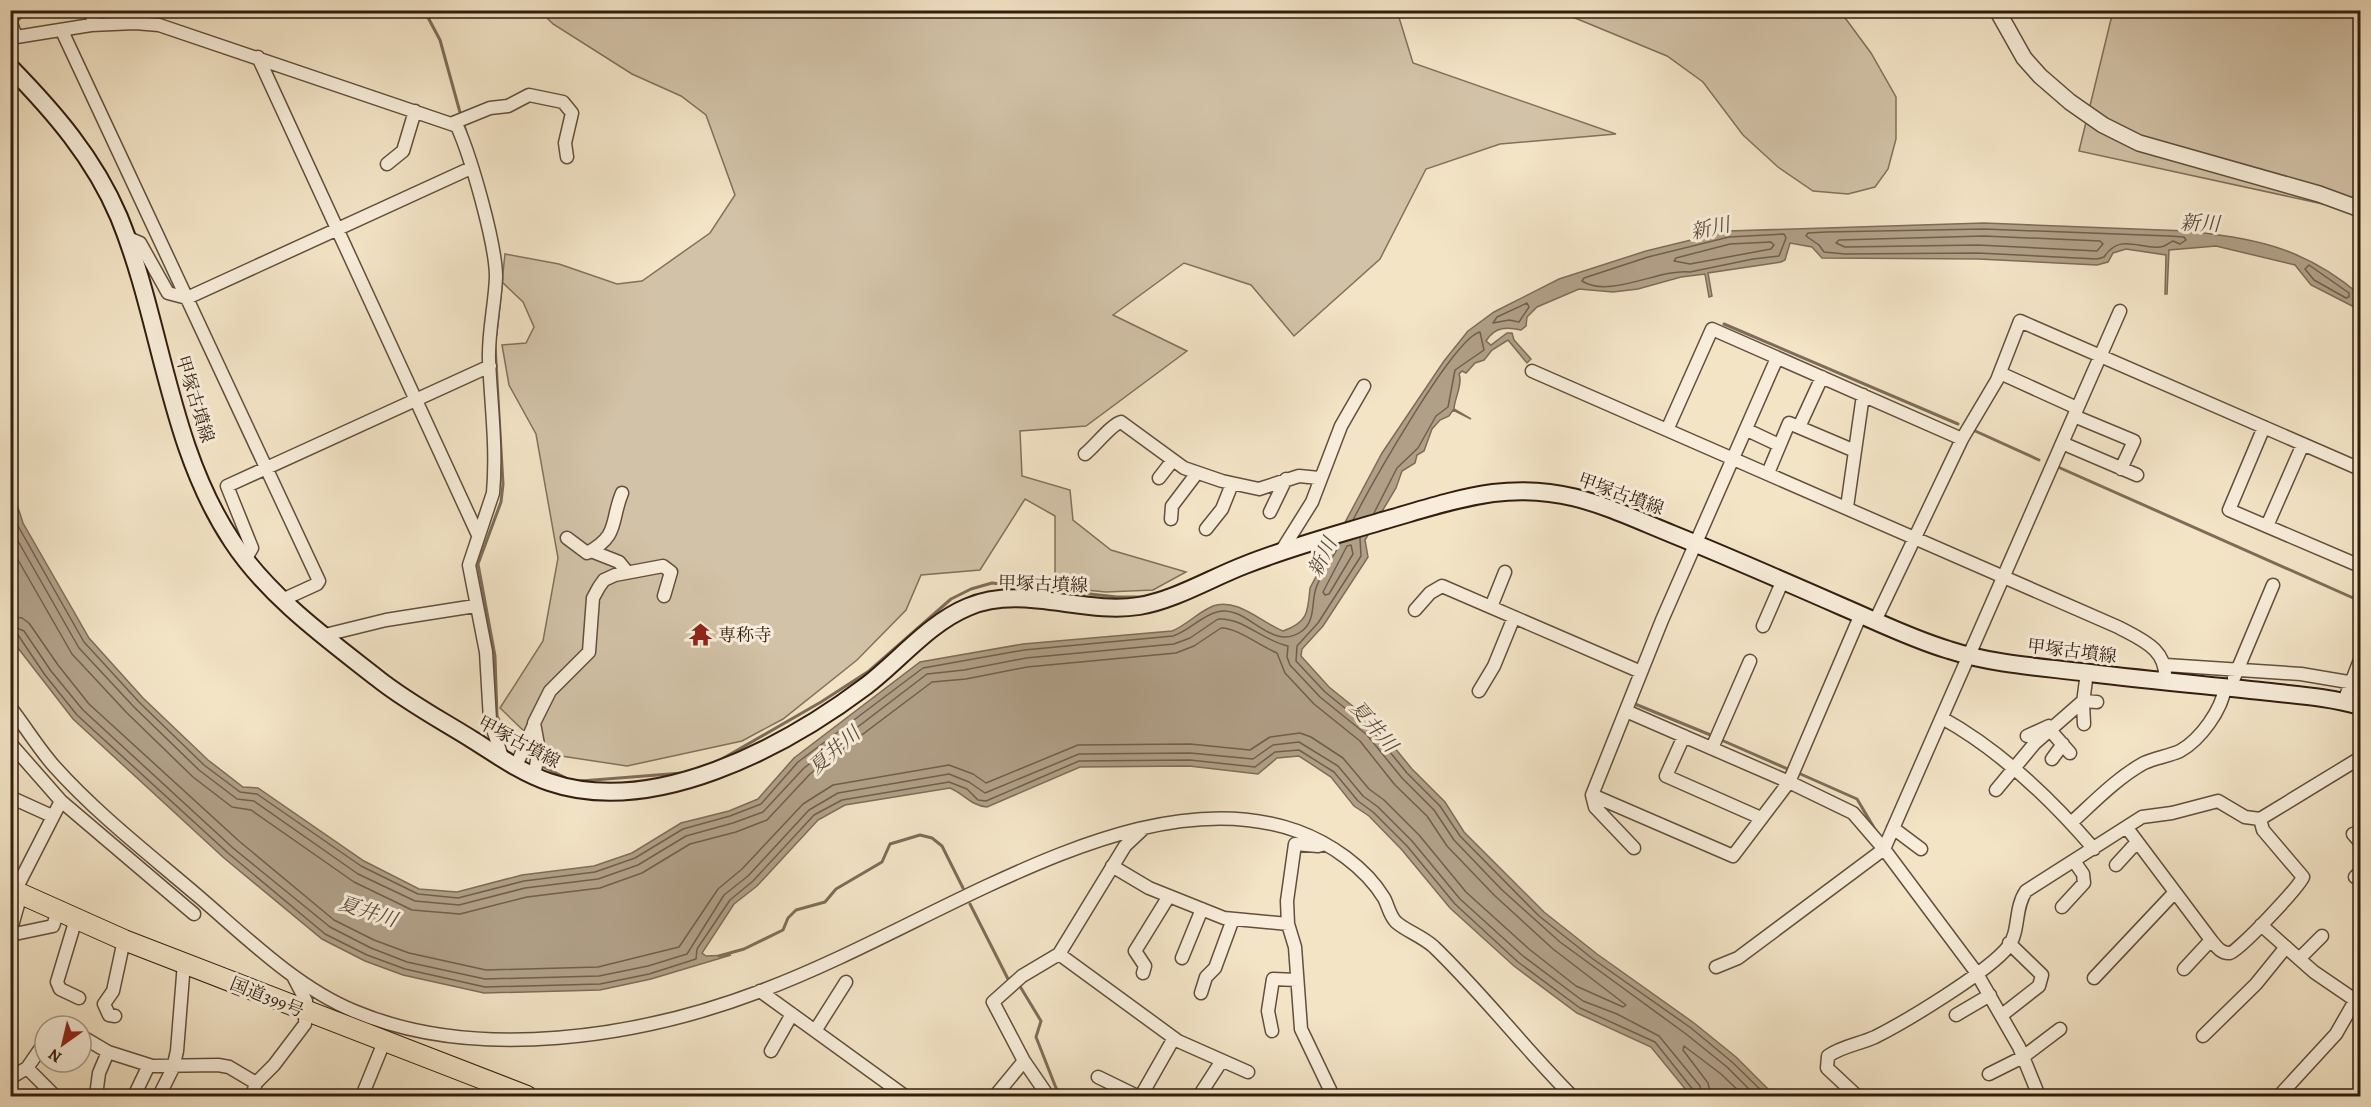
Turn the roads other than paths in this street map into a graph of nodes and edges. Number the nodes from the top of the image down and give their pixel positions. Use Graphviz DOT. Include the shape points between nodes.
graph roads {
  1 [pos="20,10"];
  2 [pos="96,10"];
  3 [pos="1997,10"];
  4 [pos="10,20"];
  5 [pos="91,25"];
  6 [pos="62,31"];
  7 [pos="13,38"];
  8 [pos="258,57"];
  9 [pos="10,67"];
  10 [pos="416,111"];
  11 [pos="458,121"];
  12 [pos="567,157"];
  13 [pos="387,164"];
  14 [pos="471,168"];
  15 [pos="2361,209"];
  16 [pos="338,230"];
  17 [pos="126,237"];
  18 [pos="187,298"];
  19 [pos="2120,311"];
  20 [pos="2100,356"];
  21 [pos="1777,358"];
  22 [pos="490,366"];
  23 [pos="1532,372"];
  24 [pos="2000,373"];
  25 [pos="1822,377"];
  26 [pos="1364,386"];
  27 [pos="1863,395"];
  28 [pos="416,400"];
  29 [pos="2076,412"];
  30 [pos="1799,427"];
  31 [pos="2265,427"];
  32 [pos="1667,430"];
  33 [pos="1747,430"];
  34 [pos="1962,439"];
  35 [pos="2062,442"];
  36 [pos="2303,444"];
  37 [pos="1779,445"];
  38 [pos="1855,451"];
  39 [pos="1085,454"];
  40 [pos="1734,459"];
  41 [pos="1173,460"];
  42 [pos="265,468"];
  43 [pos="2121,469"];
  44 [pos="2361,469"];
  45 [pos="1768,473"];
  46 [pos="1197,474"];
  47 [pos="2137,476"];
  48 [pos="1159,478"];
  49 [pos="1319,478"];
  50 [pos="1286,479"];
  51 [pos="1232,484"];
  52 [pos="622,492"];
  53 [pos="1847,507"];
  54 [pos="1270,512"];
  55 [pos="1170,519"];
  56 [pos="2267,526"];
  57 [pos="1206,528"];
  58 [pos="478,535"];
  59 [pos="1914,536"];
  60 [pos="567,538"];
  61 [pos="1696,543"];
  62 [pos="1290,548"];
  63 [pos="591,551"];
  64 [pos="245,560"];
  65 [pos="2361,566"];
  66 [pos="627,572"];
  67 [pos="1505,572"];
  68 [pos="2002,578"];
  69 [pos="1783,580"];
  70 [pos="2273,585"];
  71 [pos="664,596"];
  72 [pos="282,600"];
  73 [pos="476,606"];
  74 [pos="1491,607"];
  75 [pos="1415,610"];
  76 [pos="1514,617"];
  77 [pos="1868,618"];
  78 [pos="1763,626"];
  79 [pos="325,635"];
  80 [pos="1969,656"];
  81 [pos="2361,660"];
  82 [pos="1750,661"];
  83 [pos="1641,672"];
  84 [pos="2087,672"];
  85 [pos="2165,673"];
  86 [pos="2231,682"];
  87 [pos="2356,683"];
  88 [pos="1479,691"];
  89 [pos="2083,701"];
  90 [pos="2097,702"];
  91 [pos="2352,704"];
  92 [pos="10,707"];
  93 [pos="1626,711"];
  94 [pos="1942,718"];
  95 [pos="2084,724"];
  96 [pos="2053,728"];
  97 [pos="531,731"];
  98 [pos="1684,736"];
  99 [pos="2027,736"];
  100 [pos="10,743"];
  101 [pos="1712,748"];
  102 [pos="2052,759"];
  103 [pos="2361,759"];
  104 [pos="513,761"];
  105 [pos="2014,769"];
  106 [pos="535,771"];
  107 [pos="1789,782"];
  108 [pos="1996,790"];
  109 [pos="1592,795"];
  110 [pos="10,796"];
  111 [pos="61,801"];
  112 [pos="52,816"];
  113 [pos="1761,818"];
  114 [pos="2260,819"];
  115 [pos="2072,822"];
  116 [pos="1144,828"];
  117 [pos="1893,828"];
  118 [pos="2127,828"];
  119 [pos="2137,842"];
  120 [pos="1327,843"];
  121 [pos="1634,848"];
  122 [pos="1884,849"];
  123 [pos="1922,849"];
  124 [pos="2094,849"];
  125 [pos="2074,861"];
  126 [pos="2116,865"];
  127 [pos="1112,866"];
  128 [pos="16,891"];
  129 [pos="2175,892"];
  130 [pos="1168,896"];
  131 [pos="2062,907"];
  132 [pos="1203,909"];
  133 [pos="58,911"];
  134 [pos="194,914"];
  135 [pos="76,919"];
  136 [pos="1233,919"];
  137 [pos="1288,924"];
  138 [pos="2261,925"];
  139 [pos="10,934"];
  140 [pos="2322,936"];
  141 [pos="124,940"];
  142 [pos="2211,940"];
  143 [pos="2009,944"];
  144 [pos="2286,947"];
  145 [pos="1059,954"];
  146 [pos="1182,958"];
  147 [pos="2300,959"];
  148 [pos="184,963"];
  149 [pos="1716,966"];
  150 [pos="2184,969"];
  151 [pos="291,972"];
  152 [pos="1976,972"];
  153 [pos="1143,973"];
  154 [pos="2094,978"];
  155 [pos="1297,980"];
  156 [pos="846,982"];
  157 [pos="760,991"];
  158 [pos="1201,993"];
  159 [pos="1990,995"];
  160 [pos="2358,996"];
  161 [pos="79,998"];
  162 [pos="307,1012"];
  163 [pos="792,1014"];
  164 [pos="2002,1014"];
  165 [pos="1956,1015"];
  166 [pos="115,1016"];
  167 [pos="2060,1029"];
  168 [pos="815,1031"];
  169 [pos="1272,1031"];
  170 [pos="2203,1035"];
  171 [pos="1173,1038"];
  172 [pos="384,1042"];
  173 [pos="93,1043"];
  174 [pos="771,1051"];
  175 [pos="108,1052"];
  176 [pos="2023,1057"];
  177 [pos="33,1059"];
  178 [pos="1024,1061"];
  179 [pos="1221,1062"];
  180 [pos="174,1064"];
  181 [pos="149,1065"];
  182 [pos="27,1068"];
  183 [pos="1248,1072"];
  184 [pos="1989,1074"];
  185 [pos="1098,1077"];
  186 [pos="10,1078"];
  187 [pos="256,1083"];
  188 [pos="97,1088"];
  189 [pos="55,1096"];
  190 [pos="135,1096"];
  191 [pos="159,1096"];
  192 [pos="252,1096"];
  193 [pos="362,1096"];
  194 [pos="527,1096"];
  195 [pos="905,1096"];
  196 [pos="995,1096"];
  197 [pos="1048,1096"];
  198 [pos="1139,1096"];
  199 [pos="1199,1096"];
  200 [pos="1333,1096"];
  201 [pos="1572,1096"];
  202 [pos="1857,1096"];
  203 [pos="2039,1096"];
  204 [pos="2279,1096"];
  1 -- 4 [label="street"];
  2 -- 5 [label="street"];
  3 -- 15 [label="street" via="2024,58 2070,102 2103,125 2139,143"];
  4 -- 7 [label="street"];
  5 -- 6 [label="street"];
  5 -- 8 [label="street" via="159,25"];
  6 -- 7 [label="street"];
  6 -- 18 [label="street"];
  8 -- 10 [label="street"];
  8 -- 16 [label="street"];
  9 -- 17 [label="main road, 甲塚古墳線" via="84,152"];
  10 -- 11 [label="street"];
  10 -- 13 [label="street" via="404,151"];
  11 -- 12 [label="street" via="490,108 508,106 529,95 563,102 572,113 565,143"];
  11 -- 14 [label="street"];
  14 -- 16 [label="street"];
  14 -- 22 [label="street" via="495,263"];
  16 -- 18 [label="street"];
  16 -- 28 [label="street"];
  17 -- 18 [label="street" via="140,243 165,290"];
  17 -- 64 [label="main road, 甲塚古墳線" via="201,481 220,522"];
  18 -- 42 [label="street"];
  19 -- 20 [label="street"];
  20 -- 24 [label="street" via="2020,321"];
  20 -- 29 [label="street"];
  20 -- 31 [label="street"];
  21 -- 25 [label="street"];
  21 -- 32 [label="street" via="1712,329"];
  21 -- 33 [label="street"];
  22 -- 28 [label="street"];
  22 -- 58 [label="street" via="494,481"];
  23 -- 32 [label="street"];
  24 -- 29 [label="street"];
  24 -- 34 [label="street"];
  25 -- 27 [label="street"];
  25 -- 30 [label="street"];
  26 -- 49 [label="street" via="1341,426"];
  27 -- 34 [label="street"];
  27 -- 38 [label="street"];
  28 -- 42 [label="street"];
  28 -- 58 [label="street"];
  29 -- 35 [label="street"];
  29 -- 43 [label="street" via="2133,441"];
  30 -- 37 [label="street" via="1790,423"];
  30 -- 38 [label="street"];
  31 -- 36 [label="street"];
  31 -- 56 [label="street" via="2229,510"];
  32 -- 40 [label="street"];
  33 -- 37 [label="street"];
  33 -- 40 [label="street"];
  34 -- 59 [label="street" via="1920,531"];
  35 -- 43 [label="street"];
  35 -- 68 [label="street"];
  36 -- 44 [label="street"];
  36 -- 56 [label="street"];
  37 -- 45 [label="street"];
  38 -- 53 [label="street"];
  39 -- 41 [label="street" via="1121,422"];
  40 -- 45 [label="street"];
  40 -- 61 [label="street"];
  41 -- 46 [label="street"];
  41 -- 48 [label="street"];
  42 -- 64 [label="street" via="227,486 252,548"];
  42 -- 72 [label="street" via="319,581"];
  43 -- 47 [label="street"];
  45 -- 53 [label="street"];
  46 -- 51 [label="street"];
  46 -- 55 [label="street" via="1172,506"];
  49 -- 50 [label="street" via="1308,475"];
  49 -- 62 [label="street"];
  50 -- 51 [label="street" via="1259,489"];
  50 -- 54 [label="street"];
  51 -- 57 [label="street"];
  52 -- 63 [label="street" via="609,538"];
  53 -- 59 [label="street"];
  56 -- 65 [label="street"];
  58 -- 73 [label="street" via="469,564"];
  59 -- 68 [label="street"];
  59 -- 77 [label="street"];
  60 -- 63 [label="street" via="583,552"];
  61 -- 62 [label="main road, 甲塚古墳線" via="1558,492 1488,494"];
  61 -- 69 [label="main road, 甲塚古墳線"];
  61 -- 83 [label="street"];
  62 -- 106 [label="main road, 甲塚古墳線" via="1171,596 1133,607 1016,600 971,605 831,709 731,766 683,783 584,789 550,783"];
  63 -- 66 [label="street" via="619,562"];
  64 -- 72 [label="main road, 甲塚古墳線"];
  66 -- 71 [label="street" via="668,567 671,572"];
  66 -- 97 [label="street" via="609,577 599,587 593,598 589,652 550,691"];
  67 -- 74 [label="street"];
  68 -- 80 [label="street"];
  68 -- 85 [label="street" via="2145,642 2161,657"];
  69 -- 77 [label="main road, 甲塚古墳線"];
  69 -- 78 [label="street"];
  70 -- 86 [label="street"];
  72 -- 79 [label="main road, 甲塚古墳線"];
  73 -- 79 [label="street" via="386,620"];
  73 -- 104 [label="street" via="486,652 490,720"];
  74 -- 75 [label="street" via="1442,586"];
  74 -- 76 [label="street"];
  76 -- 83 [label="street"];
  76 -- 88 [label="street"];
  77 -- 80 [label="main road, 甲塚古墳線" via="1896,632"];
  77 -- 107 [label="street"];
  79 -- 104 [label="main road, 甲塚古墳線" via="409,701"];
  80 -- 84 [label="main road, 甲塚古墳線"];
  80 -- 94 [label="street"];
  81 -- 87 [label="street"];
  82 -- 101 [label="street"];
  83 -- 93 [label="street"];
  84 -- 85 [label="main road, 甲塚古墳線"];
  84 -- 89 [label="street"];
  85 -- 86 [label="main road, 甲塚古墳線"];
  86 -- 87 [label="street" via="2301,674"];
  86 -- 91 [label="main road, 甲塚古墳線"];
  86 -- 115 [label="street" via="2220,705 2189,744 2145,763 2104,792"];
  87 -- 91 [label="street"];
  89 -- 90 [label="street"];
  89 -- 95 [label="street"];
  89 -- 96 [label="street"];
  92 -- 151 [label="street" via="54,766 120,829"];
  93 -- 98 [label="street"];
  93 -- 109 [label="street"];
  94 -- 105 [label="street" via="1971,734"];
  94 -- 117 [label="street"];
  96 -- 99 [label="street" via="2051,725"];
  96 -- 102 [label="street" via="2067,749"];
  96 -- 105 [label="street"];
  97 -- 104 [label="street"];
  97 -- 106 [label="street" via="539,750"];
  98 -- 101 [label="street"];
  98 -- 113 [label="street" via="1665,776"];
  100 -- 111 [label="street"];
  101 -- 107 [label="street"];
  103 -- 114 [label="street"];
  104 -- 106 [label="main road, 甲塚古墳線"];
  105 -- 108 [label="street"];
  105 -- 115 [label="street"];
  107 -- 113 [label="street"];
  107 -- 122 [label="street" via="1853,813"];
  109 -- 113 [label="street" via="1733,856"];
  109 -- 121 [label="street" via="1595,807"];
  110 -- 112 [label="street"];
  111 -- 112 [label="street"];
  111 -- 134 [label="street"];
  112 -- 128 [label="street"];
  114 -- 118 [label="street" via="2245,817 2218,801 2142,817"];
  114 -- 138 [label="street" via="2263,830 2303,877"];
  115 -- 124 [label="street"];
  116 -- 120 [label="street" via="1217,816 1245,818 1270,822"];
  116 -- 127 [label="street"];
  116 -- 157 [label="street" via="1047,859"];
  117 -- 122 [label="street"];
  117 -- 123 [label="street"];
  118 -- 119 [label="street"];
  118 -- 124 [label="street"];
  119 -- 126 [label="street"];
  119 -- 129 [label="street"];
  120 -- 137 [label="street" via="1295,844 1287,901"];
  120 -- 201 [label="street" via="1371,881 1397,923 1441,955"];
  122 -- 149 [label="street" via="1738,958"];
  122 -- 152 [label="street"];
  124 -- 125 [label="street"];
  125 -- 131 [label="street" via="2084,874 2084,883"];
  125 -- 143 [label="street" via="2026,891 2019,901"];
  127 -- 130 [label="street"];
  127 -- 145 [label="street"];
  128 -- 133 [label="highway, 国道399号"];
  128 -- 139 [label="street"];
  129 -- 142 [label="street"];
  129 -- 154 [label="street"];
  130 -- 132 [label="street"];
  130 -- 153 [label="street" via="1135,951 1145,966"];
  132 -- 136 [label="street"];
  132 -- 146 [label="street"];
  133 -- 135 [label="highway, 国道399号"];
  133 -- 139 [label="street" via="53,926"];
  135 -- 141 [label="highway, 国道399号"];
  135 -- 161 [label="street" via="57,982 60,990"];
  136 -- 137 [label="street"];
  136 -- 158 [label="street"];
  137 -- 155 [label="street" via="1295,947"];
  138 -- 142 [label="street" via="2236,951 2224,953"];
  138 -- 144 [label="street"];
  140 -- 147 [label="street"];
  141 -- 148 [label="highway, 国道399号"];
  141 -- 166 [label="street" via="113,991 104,1004 109,1015"];
  142 -- 150 [label="street"];
  143 -- 152 [label="street"];
  143 -- 164 [label="street" via="2042,975 2039,986"];
  144 -- 147 [label="street"];
  144 -- 170 [label="street" via="2256,984"];
  145 -- 171 [label="street"];
  145 -- 178 [label="street" via="1022,976 993,1002"];
  147 -- 160 [label="street"];
  148 -- 162 [label="highway, 国道399号"];
  148 -- 180 [label="street"];
  151 -- 157 [label="street" via="352,1011 392,1025 446,1036 504,1039 587,1034 659,1022"];
  151 -- 162 [label="street" via="306,1001"];
  152 -- 159 [label="street"];
  152 -- 202 [label="street" via="1907,1019 1828,1056 1827,1068"];
  155 -- 169 [label="street" via="1273,980 1268,1011"];
  155 -- 200 [label="street" via="1301,1029"];
  156 -- 168 [label="street"];
  157 -- 163 [label="street"];
  159 -- 164 [label="street"];
  159 -- 165 [label="street"];
  160 -- 204 [label="street" via="2329,1043"];
  162 -- 172 [label="highway, 国道399号"];
  162 -- 187 [label="street" via="305,1024 294,1041"];
  163 -- 168 [label="street"];
  163 -- 174 [label="street"];
  164 -- 176 [label="street"];
  167 -- 176 [label="street"];
  168 -- 195 [label="street"];
  171 -- 179 [label="street"];
  171 -- 198 [label="street"];
  172 -- 193 [label="street"];
  172 -- 194 [label="highway, 国道399号"];
  173 -- 175 [label="street"];
  175 -- 181 [label="street"];
  175 -- 188 [label="street"];
  176 -- 184 [label="street"];
  176 -- 203 [label="street"];
  177 -- 182 [label="street"];
  178 -- 196 [label="street"];
  178 -- 197 [label="street"];
  179 -- 183 [label="street"];
  179 -- 199 [label="street"];
  180 -- 181 [label="street"];
  180 -- 187 [label="street" via="228,1067"];
  180 -- 191 [label="street"];
  181 -- 190 [label="street"];
  182 -- 186 [label="street"];
  182 -- 189 [label="street"];
  185 -- 198 [label="street"];
  187 -- 192 [label="street"];
}
